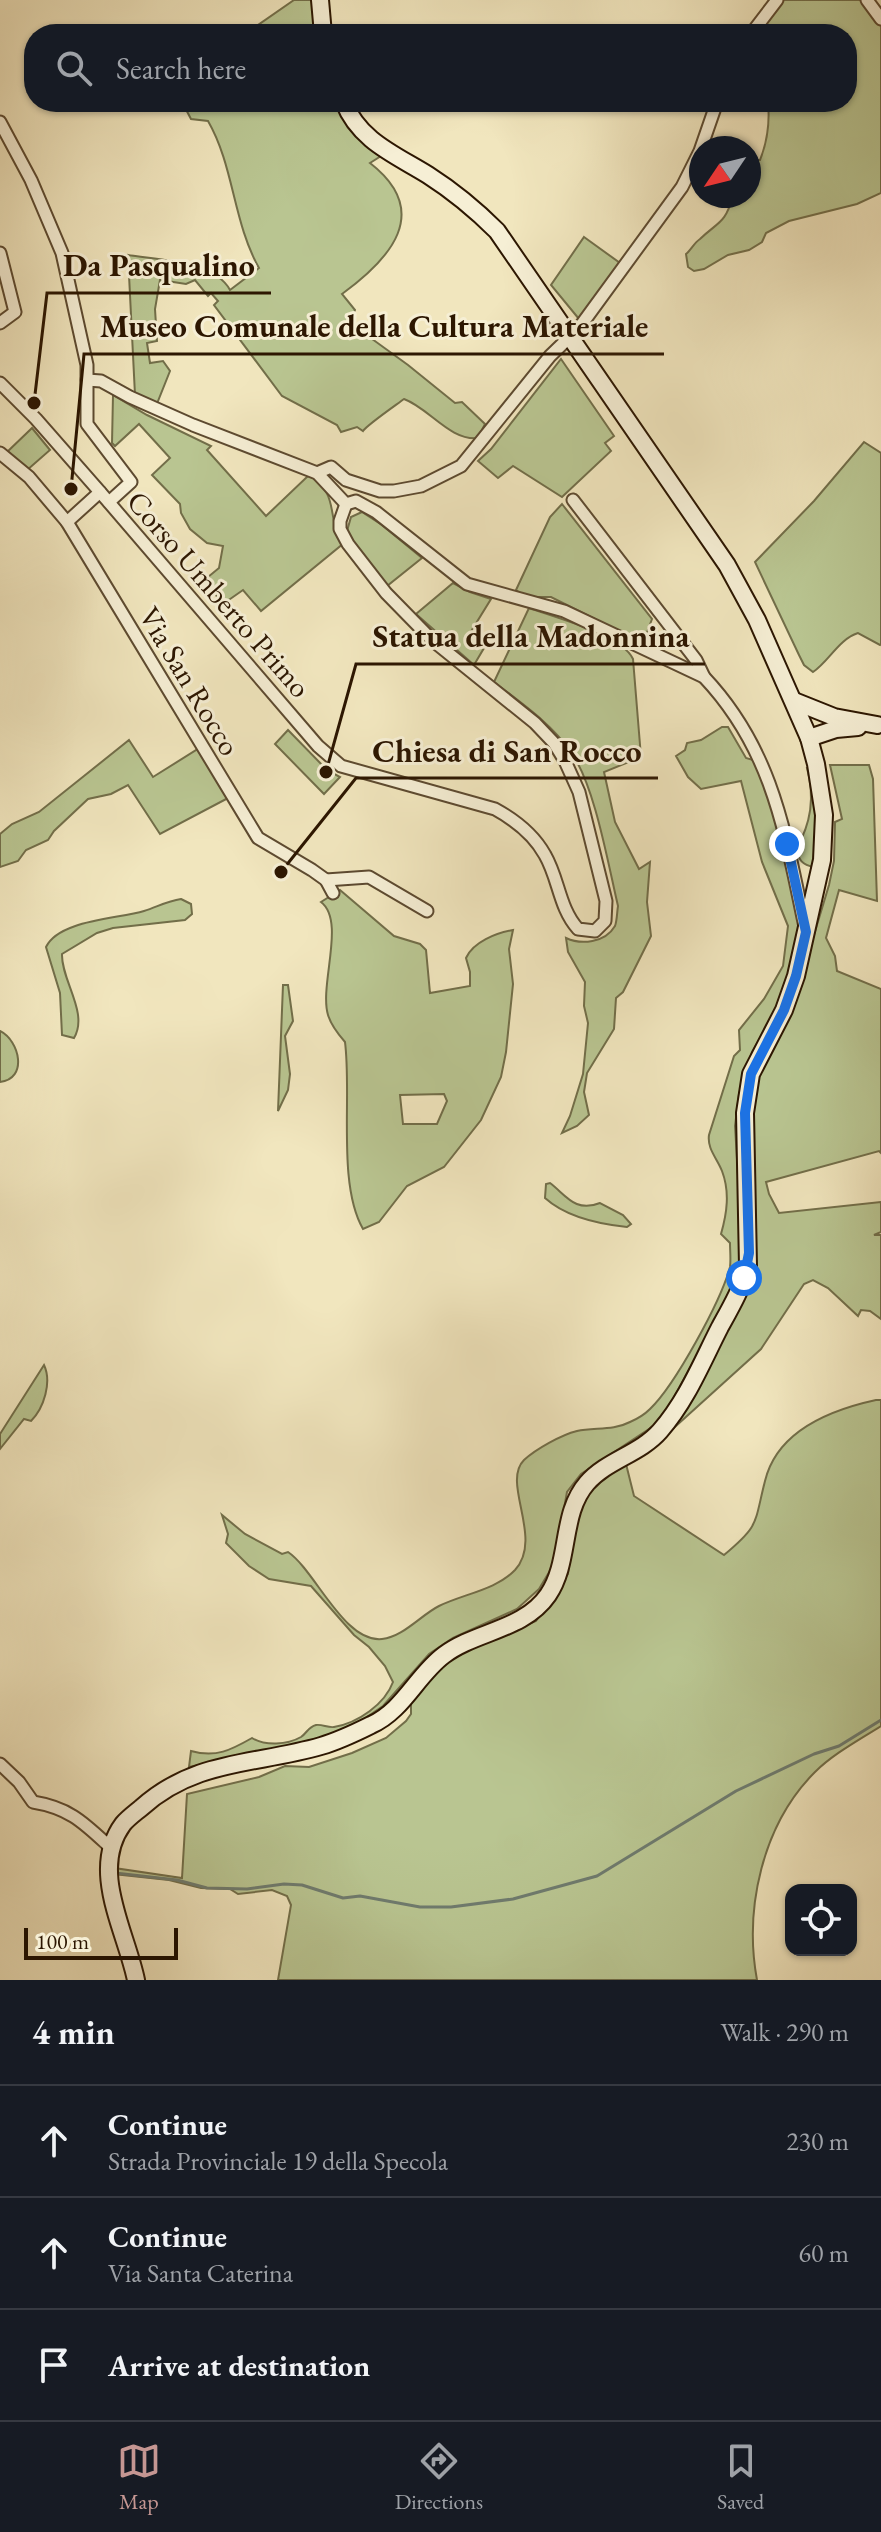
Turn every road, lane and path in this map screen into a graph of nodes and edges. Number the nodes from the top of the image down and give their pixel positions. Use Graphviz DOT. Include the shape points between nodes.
graph roads {
  1 [pos="320,0"];
  2 [pos="777,0"];
  3 [pos="867,0"];
  4 [pos="881,19"];
  5 [pos="322,24"];
  6 [pos="759,24"];
  7 [pos="350,112"];
  8 [pos="714,112"];
  9 [pos="0,122"];
  10 [pos="0,253"];
  11 [pos="0,323"];
  12 [pos="569,337"];
  13 [pos="87,380"];
  14 [pos="0,383"];
  15 [pos="0,453"];
  16 [pos="317,473"];
  17 [pos="100,492"];
  18 [pos="573,500"];
  19 [pos="109,502"];
  20 [pos="346,504"];
  21 [pos="67,522"];
  22 [pos="704,677"];
  23 [pos="794,701"];
  24 [pos="879,724"];
  25 [pos="809,738"];
  26 [pos="792,864"];
  27 [pos="326,880"];
  28 [pos="817,885"];
  29 [pos="333,893"];
  30 [pos="427,911"];
  31 [pos="806,932"];
  32 [pos="0,1764"];
  33 [pos="110,1847"];
  34 [pos="136,1980"];
  1 -- 5 [label="main road"];
  2 -- 6 [label="street"];
  3 -- 4 [label="street"];
  7 -- 12 [label="main road" via="378,146 455,194 497,231"];
  8 -- 12 [label="street" via="682,187"];
  9 -- 13 [label="street" via="61,249"];
  10 -- 11 [label="street" via="15,312"];
  12 -- 16 [label="street" via="461,466 443,477 394,491 366,488 331,467"];
  12 -- 23 [label="main road" via="727,565"];
  13 -- 16 [label="street" via="101,381 169,415"];
  13 -- 19 [label="street" via="87,424 131,482"];
  14 -- 17 [label="street, Corso Umberto Primo"];
  15 -- 21 [label="street, Via San Rocco" via="25,473"];
  16 -- 20 [label="street"];
  17 -- 19 [label="street, Corso Umberto Primo"];
  17 -- 21 [label="street"];
  18 -- 22 [label="street"];
  19 -- 20 [label="street, Corso Umberto Primo" via="318,746 341,766 495,809 512,819 547,857 571,920 578,929 595,931 605,921 606,901 579,792 565,761 535,723 432,640 386,593 340,529"];
  20 -- 22 [label="street" via="356,501 376,512 467,584 564,611"];
  21 -- 27 [label="street, Via San Rocco" via="258,838"];
  22 -- 26 [label="street" via="758,755 774,791"];
  23 -- 24 [label="main road" via="834,717"];
  23 -- 25 [label="main road"];
  24 -- 25 [label="main road"];
  25 -- 28 [label="main road" via="824,815"];
  26 -- 28 [label="street" via="804,891"];
  26 -- 31 [label="street"];
  27 -- 29 [label="street, Via San Rocco"];
  27 -- 30 [label="street" via="369,877"];
  28 -- 31 [label="main road"];
  31 -- 33 [label="main road" via="784,1010 751,1074 745,1113 749,1253 744,1278 694,1382 660,1431 587,1482 573,1502 559,1574 547,1596 531,1613 444,1655 375,1724 321,1746 234,1762 184,1778 124,1823"];
  32 -- 33 [label="street" via="33,1802 75,1815"];
  33 -- 34 [label="main road" via="109,1873"];
}
